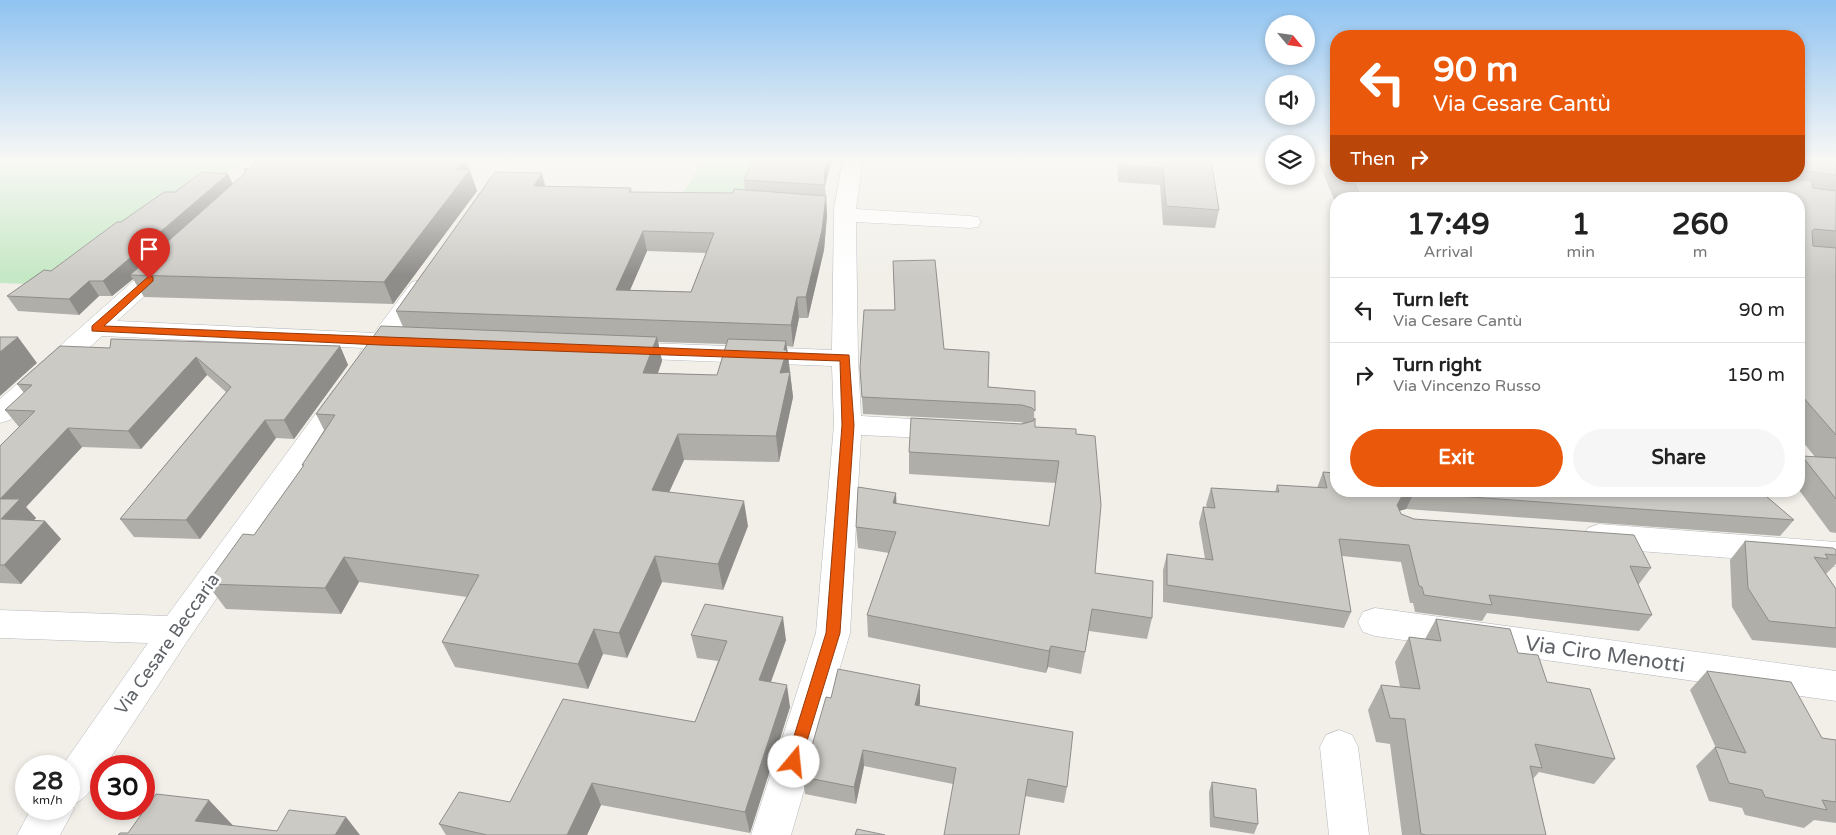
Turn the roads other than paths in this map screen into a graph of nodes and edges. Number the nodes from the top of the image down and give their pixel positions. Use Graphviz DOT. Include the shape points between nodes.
graph roads {
  1 [pos="842,198"];
  2 [pos="839,210"];
  3 [pos="970,222"];
  4 [pos="180,250"];
  5 [pos="437,263"];
  6 [pos="95,328"];
  7 [pos="380,341"];
  8 [pos="430,343"];
  9 [pos="598,349"];
  10 [pos="845,358"];
  11 [pos="0,414"];
  12 [pos="848,425"];
  13 [pos="972,432"];
  14 [pos="1572,534"];
  15 [pos="1836,554"];
  16 [pos="1374,622"];
  17 [pos="0,624"];
  18 [pos="176,630"];
  19 [pos="1836,686"];
  20 [pos="1339,747"];
  21 [pos="80,772"];
  22 [pos="46,820"];
  23 [pos="36,835"];
  24 [pos="771,835"];
  25 [pos="1349,835"];
  1 -- 2 [label="street"];
  2 -- 3 [label="street"];
  2 -- 10 [label="street"];
  4 -- 6 [label="street"];
  5 -- 7 [label="street, Via Cesare Beccaria"];
  6 -- 7 [label="street"];
  6 -- 11 [label="street"];
  7 -- 8 [label="street"];
  7 -- 18 [label="street, Via Cesare Beccaria"];
  9 -- 10 [label="street"];
  10 -- 12 [label="street"];
  12 -- 13 [label="street"];
  12 -- 24 [label="street" via="833,633"];
  14 -- 15 [label="street"];
  16 -- 19 [label="street, Via Ciro Menotti"];
  17 -- 18 [label="street"];
  18 -- 21 [label="street, Via Cesare Beccaria"];
  20 -- 25 [label="street"];
  22 -- 23 [label="street"];
}
